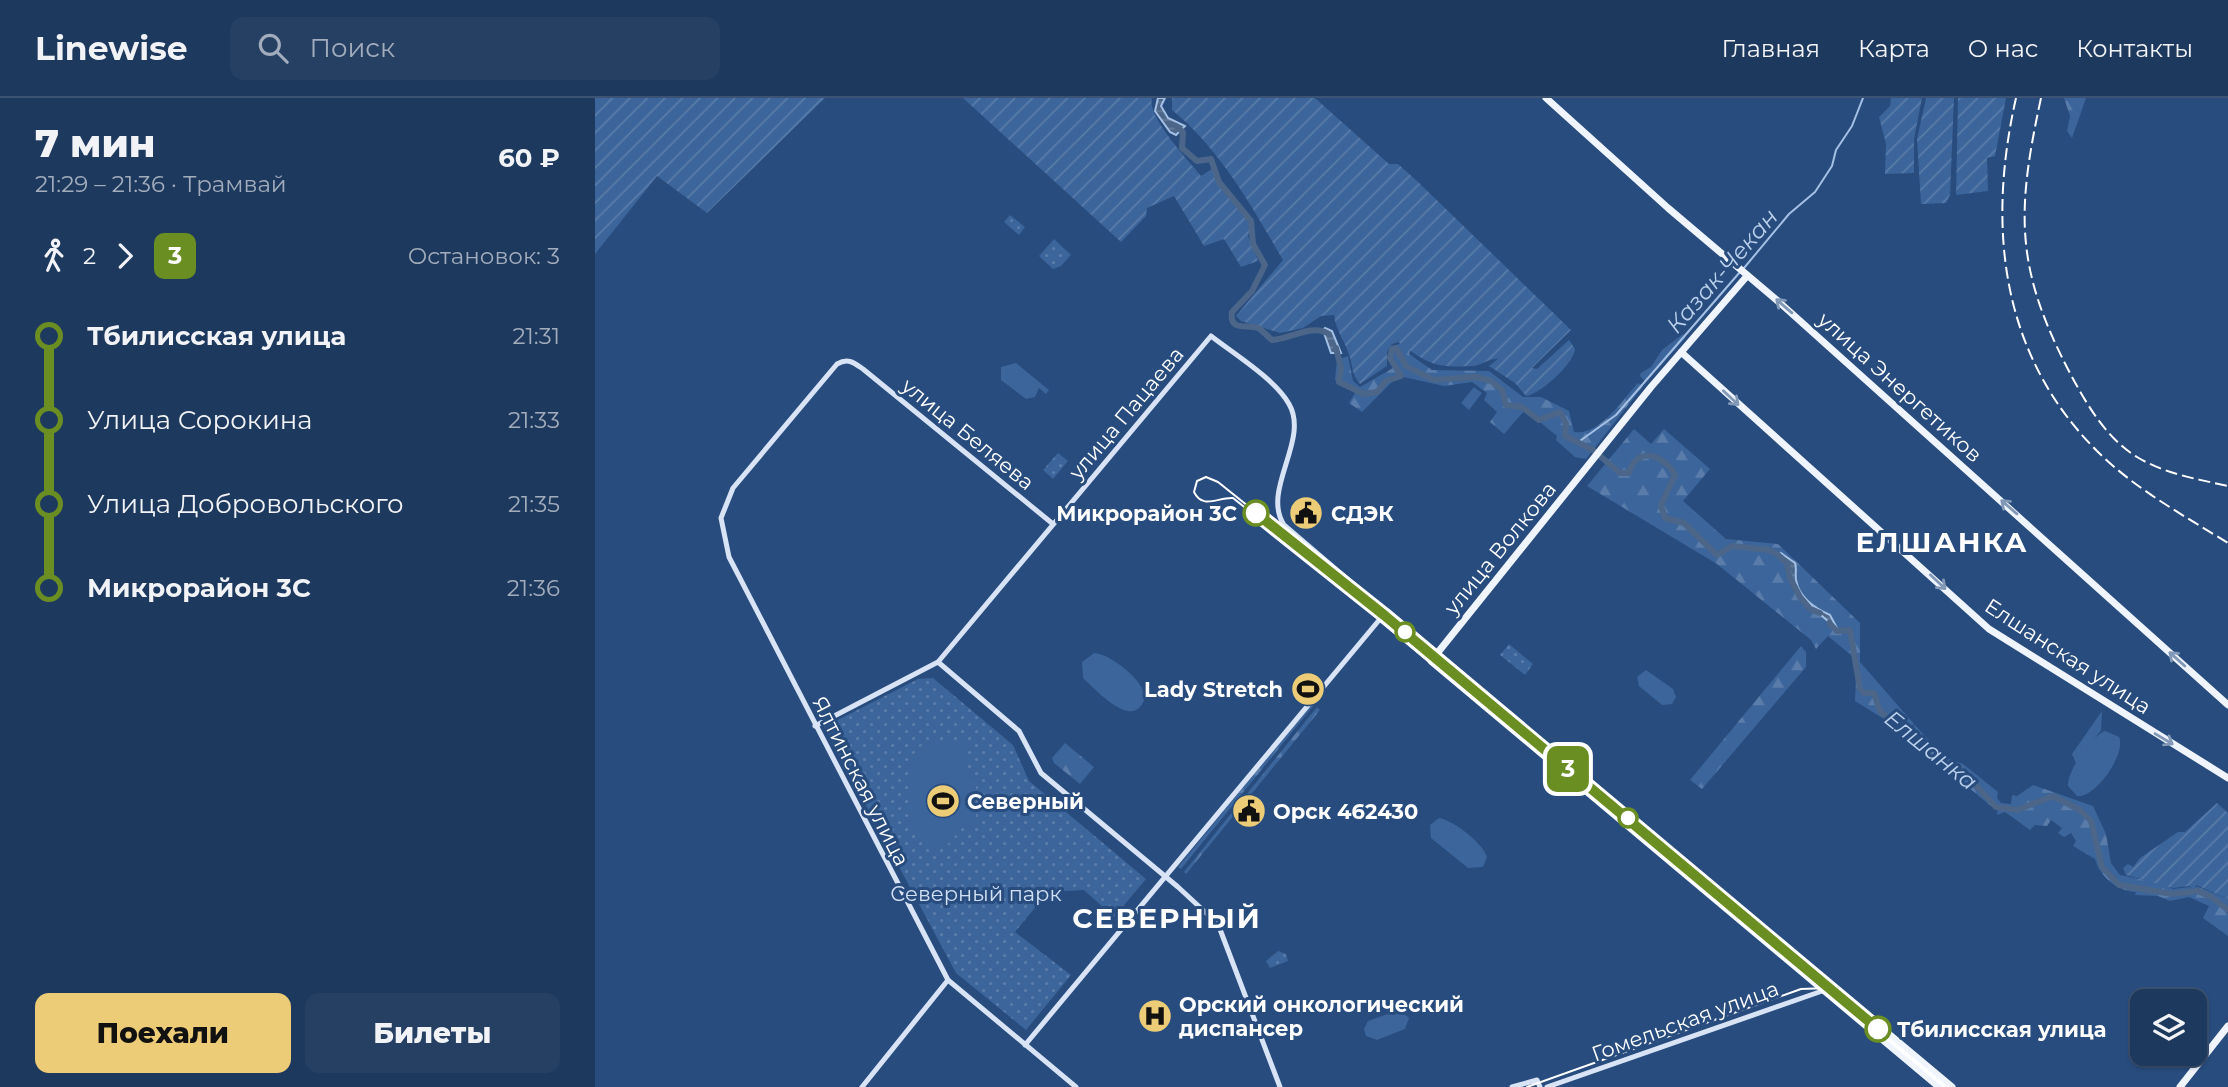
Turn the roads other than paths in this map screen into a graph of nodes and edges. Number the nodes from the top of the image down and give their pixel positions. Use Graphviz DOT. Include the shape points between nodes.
graph roads {
  1 [pos="1546,98"];
  2 [pos="1745,275"];
  3 [pos="1681,352"];
  4 [pos="863,369"];
  5 [pos="1053,524"];
  6 [pos="1385,612"];
  7 [pos="1380,619"];
  8 [pos="1434,658"];
  9 [pos="938,662"];
  10 [pos="2228,705"];
  11 [pos="815,726"];
  12 [pos="2228,778"];
  13 [pos="1165,876"];
  14 [pos="948,980"];
  15 [pos="1835,989"];
  16 [pos="1822,990"];
  17 [pos="2228,1026"];
  18 [pos="1025,1045"];
  19 [pos="862,1087"];
  20 [pos="1076,1087"];
  21 [pos="1280,1087"];
  22 [pos="1512,1087"];
  23 [pos="1540,1087"];
  24 [pos="1547,1087"];
  25 [pos="1939,1087"];
  26 [pos="1952,1087"];
  27 [pos="2180,1087"];
  1 -- 2 [label="main road, улица Энергетиков"];
  2 -- 3 [label="main road, улица Волкова"];
  10 -- 2 [label="main road, улица Энергетиков, one-way"];
  3 -- 8 [label="main road, улица Волкова"];
  3 -- 12 [label="main road, Елшанская улица, one-way" via="1989,629"];
  4 -- 5 [label="street, улица Беляева"];
  4 -- 11 [label="street, Ялтинская улица" via="852,361 837,364 733,488 721,519 729,557"];
  5 -- 6 [label="street, улица Пацаева" via="1211,336 1278,391 1292,410 1293,433 1279,505 1281,521"];
  5 -- 9 [label="street, улица Пацаева"];
  6 -- 7 [label="street"];
  6 -- 8 [label="street"];
  7 -- 8 [label="street"];
  7 -- 13 [label="street"];
  8 -- 15 [label="main road"];
  8 -- 16 [label="main road"];
  9 -- 11 [label="street, улица Пацаева"];
  9 -- 13 [label="street" via="1019,732 1041,773"];
  11 -- 14 [label="street, Ялтинская улица"];
  13 -- 18 [label="street"];
  13 -- 21 [label="street" via="1218,924"];
  14 -- 18 [label="street, Ялтинская улица"];
  14 -- 19 [label="street"];
  15 -- 16 [label="street, Гомельская улица"];
  15 -- 26 [label="main road"];
  16 -- 24 [label="street, Гомельская улица"];
  16 -- 25 [label="main road"];
  17 -- 27 [label="main road"];
  18 -- 20 [label="street, Ялтинская улица"];
  22 -- 23 [label="street" via="1537,1080"];
}
